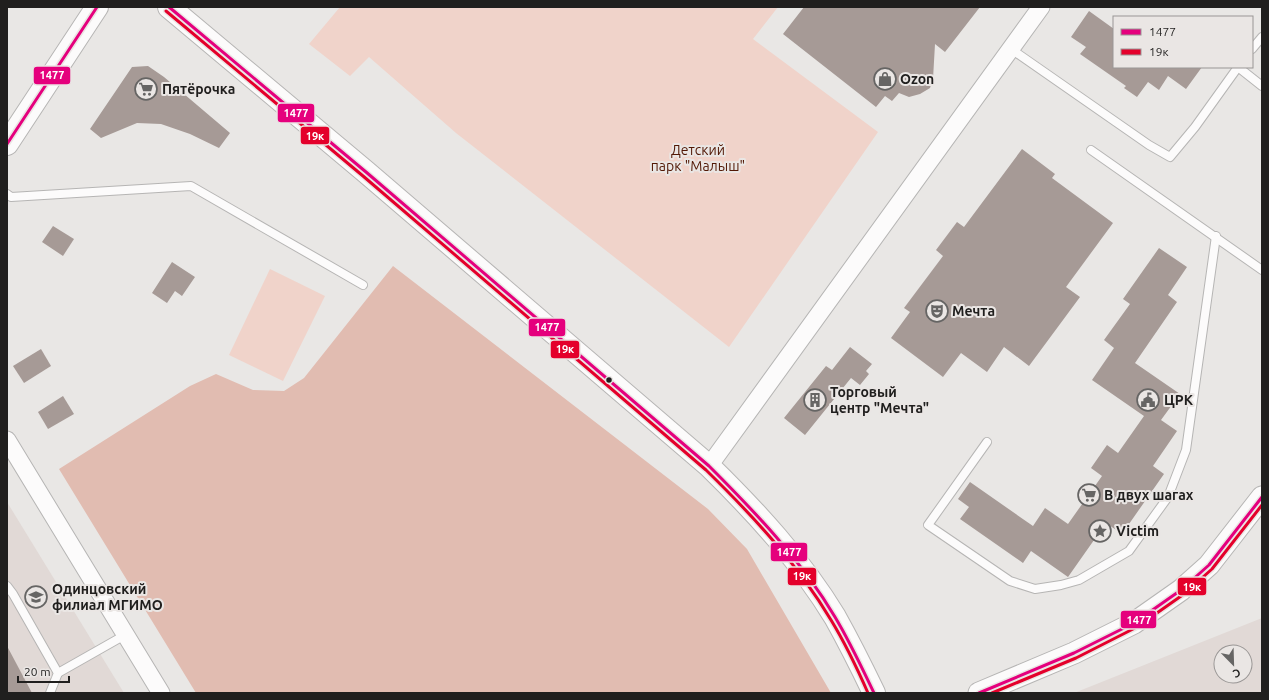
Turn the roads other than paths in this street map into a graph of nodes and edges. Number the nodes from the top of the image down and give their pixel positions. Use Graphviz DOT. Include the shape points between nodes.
graph roads {
  1 [pos="96,7"];
  2 [pos="169,7"];
  3 [pos="1041,7"];
  4 [pos="1262,37"];
  5 [pos="1253,48"];
  6 [pos="1011,49"];
  7 [pos="1237,68"];
  8 [pos="1239,68"];
  9 [pos="1262,86"];
  10 [pos="7,144"];
  11 [pos="1091,150"];
  12 [pos="7,194"];
  13 [pos="1216,236"];
  14 [pos="1262,270"];
  15 [pos="363,285"];
  16 [pos="7,440"];
  17 [pos="987,442"];
  18 [pos="709,466"];
  19 [pos="1262,497"];
  20 [pos="7,586"];
  21 [pos="125,635"];
  22 [pos="58,673"];
  23 [pos="50,693"];
  24 [pos="161,693"];
  25 [pos="874,693"];
  26 [pos="979,693"];
  1 -- 10 [label="main road"];
  2 -- 18 [label="main road" via="378,182"];
  3 -- 6 [label="street"];
  4 -- 5 [label="lane"];
  6 -- 7 [label="lane" via="1170,157"];
  6 -- 18 [label="street"];
  8 -- 9 [label="lane"];
  11 -- 13 [label="lane"];
  12 -- 15 [label="lane" via="11,197 190,186"];
  13 -- 14 [label="lane"];
  13 -- 17 [label="lane" via="1186,450 1168,497 1129,551 1079,580 1035,589 1010,581 928,525"];
  16 -- 21 [label="street"];
  18 -- 25 [label="main road" via="750,507 814,585 835,617"];
  19 -- 26 [label="street" via="1209,565 1181,590 1134,623 1074,653"];
  20 -- 22 [label="lane"];
  21 -- 22 [label="lane"];
  21 -- 24 [label="street"];
  22 -- 23 [label="lane"];
}
